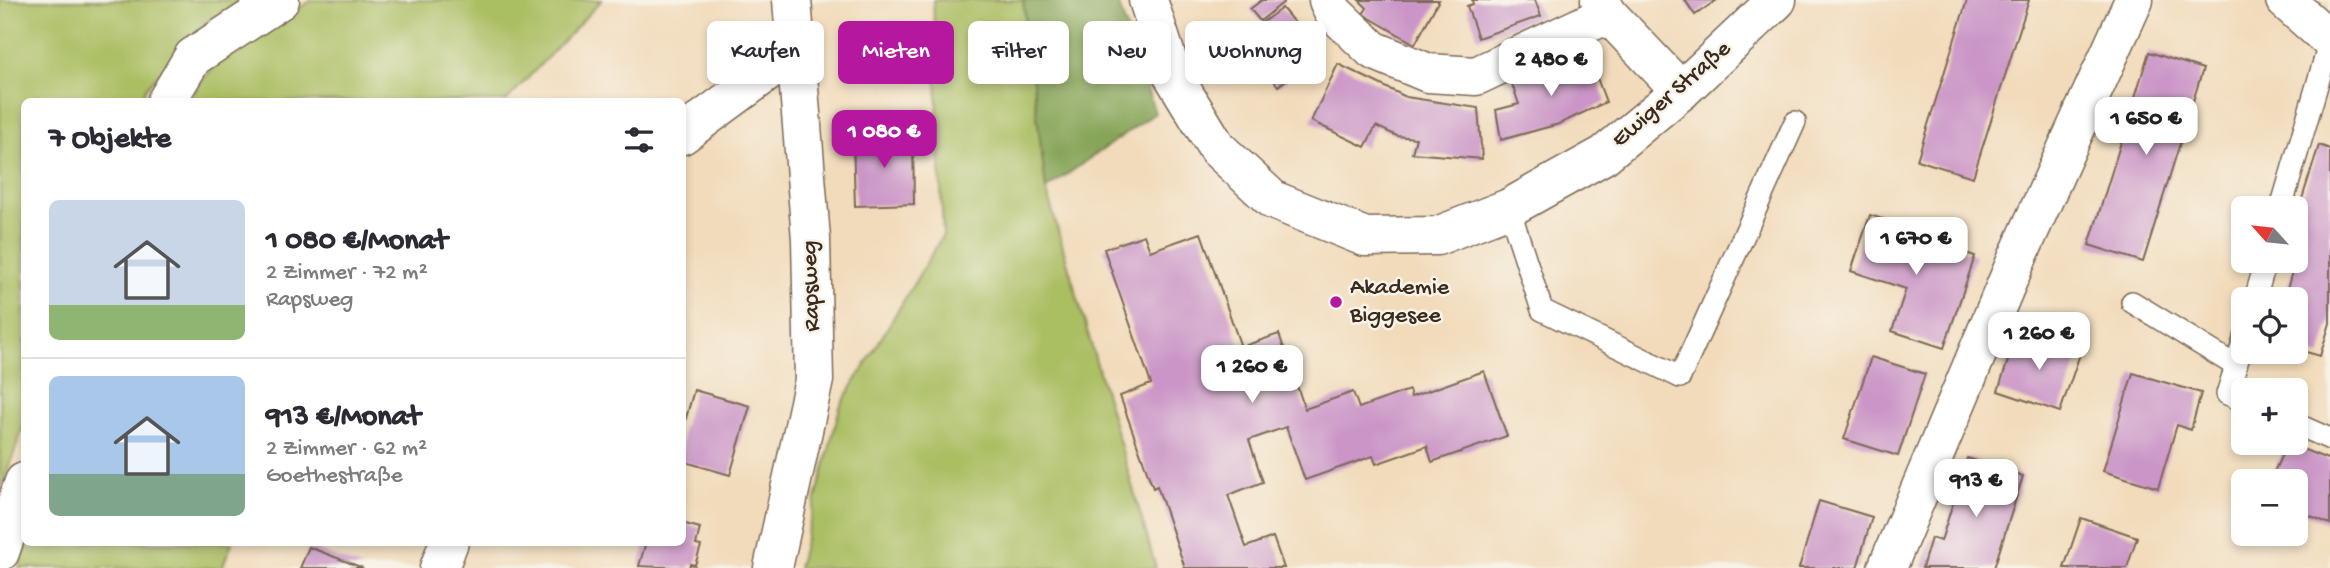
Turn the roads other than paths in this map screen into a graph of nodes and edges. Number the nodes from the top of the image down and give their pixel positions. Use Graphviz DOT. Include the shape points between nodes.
graph roads {
  1 [pos="280,0"];
  2 [pos="792,0"];
  3 [pos="1148,0"];
  4 [pos="1328,0"];
  5 [pos="1777,0"];
  6 [pos="2134,0"];
  7 [pos="2286,0"];
  8 [pos="1604,7"];
  9 [pos="794,21"];
  10 [pos="2330,41"];
  11 [pos="751,84"];
  12 [pos="799,84"];
  13 [pos="1681,91"];
  14 [pos="168,98"];
  15 [pos="1795,122"];
  16 [pos="686,132"];
  17 [pos="2285,196"];
  18 [pos="1509,208"];
  19 [pos="2132,302"];
  20 [pos="2236,366"];
  21 [pos="2233,378"];
  22 [pos="2308,429"];
  23 [pos="2330,439"];
  24 [pos="21,491"];
  25 [pos="447,546"];
  26 [pos="0,552"];
  27 [pos="439,568"];
  28 [pos="773,568"];
  29 [pos="1887,568"];
  1 -- 14 [label="street" via="193,57"];
  2 -- 9 [label="street, Rapsweg"];
  3 -- 18 [label="street, Ewiger Straße" via="1172,74 1217,148 1273,200 1365,237 1437,236"];
  4 -- 8 [label="street" via="1333,12 1373,50 1428,73 1476,76"];
  5 -- 13 [label="street, Ewiger Straße"];
  6 -- 29 [label="street" via="2019,254"];
  7 -- 10 [label="street"];
  8 -- 13 [label="street"];
  10 -- 17 [label="lane"];
  11 -- 16 [label="street"];
  12 -- 28 [label="street, Rapsweg" via="811,239 814,380"];
  13 -- 18 [label="street, Ewiger Straße" via="1604,155"];
  15 -- 18 [label="lane" via="1680,377 1542,310"];
  19 -- 20 [label="lane"];
  20 -- 21 [label="lane"];
  22 -- 23 [label="lane"];
  24 -- 26 [label="street"];
  25 -- 27 [label="street"];
}
